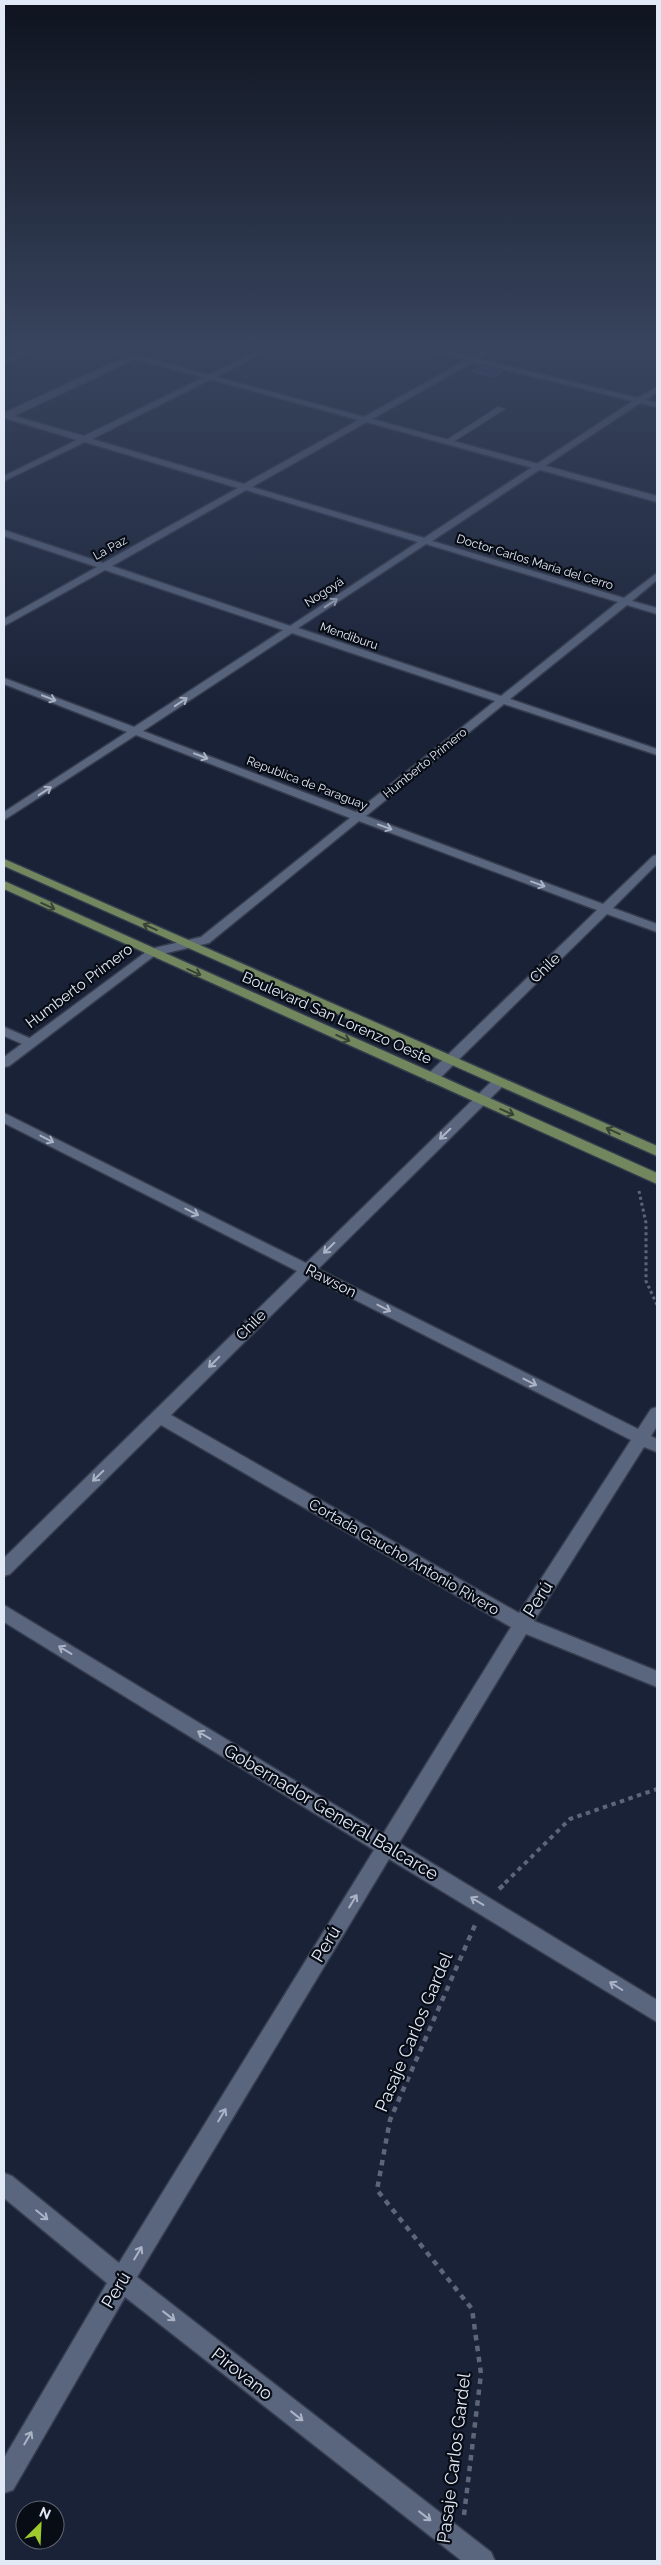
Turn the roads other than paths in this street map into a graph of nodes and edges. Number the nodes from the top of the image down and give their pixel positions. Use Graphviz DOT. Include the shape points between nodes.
graph roads {
  1 [pos="25,469"];
  2 [pos="184,469"];
  3 [pos="278,469"];
  4 [pos="535,469"];
  5 [pos="544,469"];
  6 [pos="4,479"];
  7 [pos="245,487"];
  8 [pos="657,500"];
  9 [pos="4,533"];
  10 [pos="424,542"];
  11 [pos="104,566"];
  12 [pos="657,576"];
  13 [pos="626,602"];
  14 [pos="657,611"];
  15 [pos="4,622"];
  16 [pos="290,629"];
  17 [pos="4,681"];
  18 [pos="502,700"];
  19 [pos="136,731"];
  20 [pos="657,752"];
  21 [pos="4,817"];
  22 [pos="358,817"];
  23 [pos="657,858"];
  24 [pos="4,862"];
  25 [pos="4,885"];
  26 [pos="606,909"];
  27 [pos="657,928"];
  28 [pos="189,944"];
  29 [pos="150,953"];
  30 [pos="4,1031"];
  31 [pos="29,1043"];
  32 [pos="451,1060"];
  33 [pos="4,1063"];
  34 [pos="432,1078"];
  35 [pos="499,1082"];
  36 [pos="480,1100"];
  37 [pos="4,1117"];
  38 [pos="657,1151"];
  39 [pos="657,1179"];
  40 [pos="307,1269"];
  41 [pos="657,1413"];
  42 [pos="159,1416"];
  43 [pos="649,1442"];
  44 [pos="4,1569"];
  45 [pos="4,1613"];
  46 [pos="522,1624"];
  47 [pos="657,1679"];
  48 [pos="386,1846"];
  49 [pos="657,2012"];
  50 [pos="4,2184"];
  51 [pos="122,2280"];
  52 [pos="4,2480"];
  53 [pos="482,2561"];
  1 -- 6 [label="street"];
  2 -- 7 [label="street, Doctor Carlos María del Cerro"];
  3 -- 7 [label="street, La Paz"];
  4 -- 10 [label="street, Nogoyá"];
  5 -- 8 [label="street"];
  7 -- 10 [label="street, Doctor Carlos María del Cerro"];
  7 -- 11 [label="street, La Paz"];
  9 -- 11 [label="street, Mendiburu"];
  10 -- 13 [label="street, Doctor Carlos María del Cerro"];
  16 -- 10 [label="street, Nogoyá, one-way"];
  11 -- 15 [label="street, La Paz"];
  11 -- 16 [label="street, Mendiburu"];
  12 -- 13 [label="street, Humberto Primero"];
  13 -- 14 [label="street, Doctor Carlos María del Cerro"];
  13 -- 18 [label="street, Humberto Primero"];
  16 -- 18 [label="street, Mendiburu"];
  19 -- 16 [label="street, Nogoyá, one-way"];
  17 -- 19 [label="street, Republica de Paraguay, one-way"];
  18 -- 20 [label="street, Mendiburu"];
  18 -- 22 [label="street, Humberto Primero"];
  21 -- 19 [label="street, Nogoyá, one-way"];
  19 -- 22 [label="street, Republica de Paraguay, one-way"];
  22 -- 26 [label="street, Republica de Paraguay, one-way"];
  22 -- 28 [label="street, Humberto Primero" via="204,940"];
  23 -- 26 [label="street, Chile"];
  28 -- 24 [label="main road, Boulevard San Lorenzo Oeste, one-way"];
  25 -- 29 [label="main road, Boulevard San Lorenzo Oeste, one-way"];
  26 -- 27 [label="street, Republica de Paraguay"];
  26 -- 32 [label="street, Chile"];
  28 -- 29 [label="street, Humberto Primero"];
  28 -- 32 [label="main road, Boulevard San Lorenzo Oeste"];
  29 -- 31 [label="street, Humberto Primero"];
  29 -- 34 [label="main road, Boulevard San Lorenzo Oeste, one-way"];
  30 -- 31 [label="street"];
  31 -- 33 [label="street, Humberto Primero"];
  32 -- 34 [label="street, Chile"];
  32 -- 35 [label="main road, Boulevard San Lorenzo Oeste"];
  34 -- 36 [label="main road, Boulevard San Lorenzo Oeste"];
  35 -- 36 [label="street, Chile"];
  38 -- 35 [label="main road, Boulevard San Lorenzo Oeste, one-way"];
  36 -- 39 [label="main road, Boulevard San Lorenzo Oeste, one-way"];
  36 -- 40 [label="street, Chile, one-way"];
  37 -- 40 [label="street, Rawson, one-way"];
  40 -- 42 [label="street, Chile, one-way"];
  40 -- 43 [label="street, Rawson, one-way"];
  41 -- 43 [label="street, Perú"];
  42 -- 44 [label="street, Chile, one-way"];
  42 -- 46 [label="street, Cortada Gaucho Antonio Rivero"];
  43 -- 46 [label="street, Perú"];
  48 -- 45 [label="street, Gobernador General Balcarce, one-way"];
  46 -- 47 [label="street, Cortada Gaucho Antonio Rivero"];
  46 -- 48 [label="street, Perú"];
  49 -- 48 [label="street, Gobernador General Balcarce, one-way"];
  51 -- 48 [label="street, Perú, one-way"];
  50 -- 51 [label="street, Pirovano, one-way"];
  52 -- 51 [label="street, Perú, one-way"];
  51 -- 53 [label="street, Pirovano, one-way"];
}
